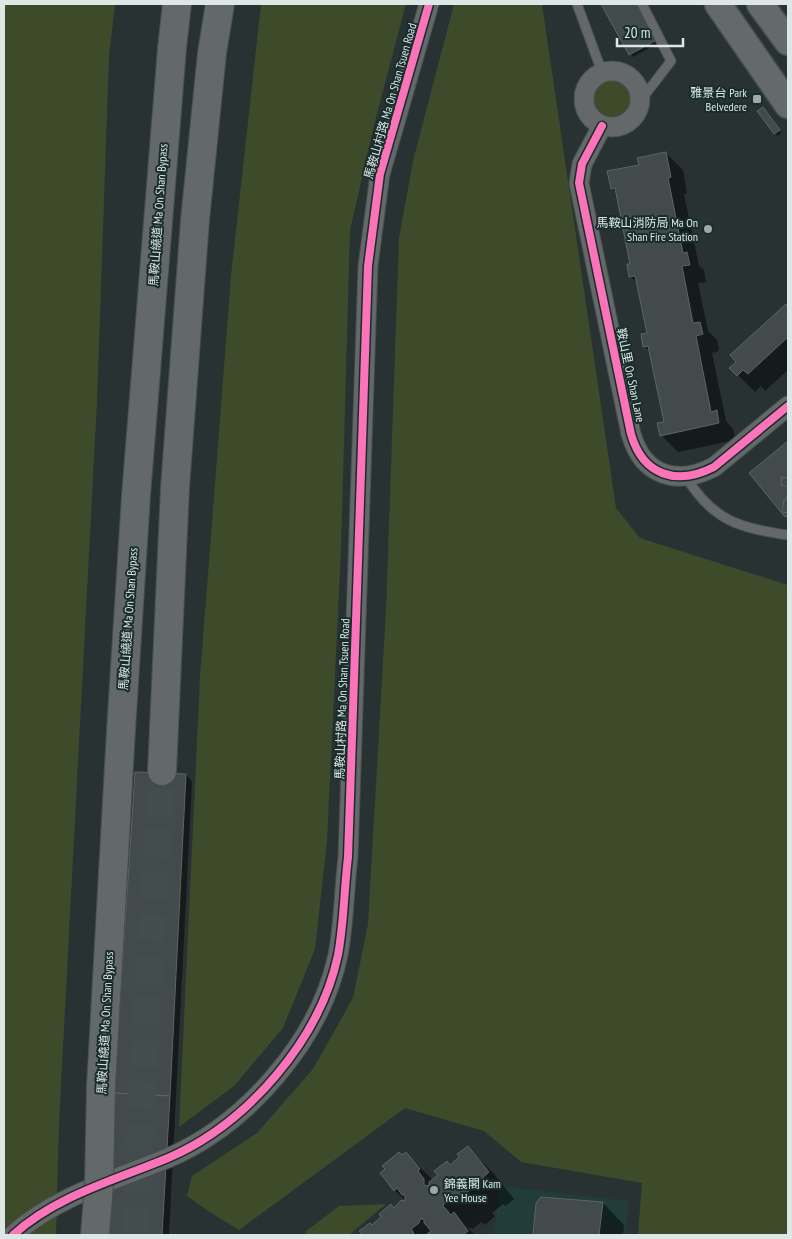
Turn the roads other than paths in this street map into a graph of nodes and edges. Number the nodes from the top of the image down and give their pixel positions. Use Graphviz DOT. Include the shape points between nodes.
graph roads {
  1 [pos="177,4"];
  2 [pos="220,4"];
  3 [pos="429,4"];
  4 [pos="578,4"];
  5 [pos="642,4"];
  6 [pos="718,4"];
  7 [pos="760,4"];
  8 [pos="788,42"];
  9 [pos="602,72"];
  10 [pos="641,100"];
  11 [pos="788,105"];
  12 [pos="602,126"];
  13 [pos="788,406"];
  14 [pos="686,477"];
  15 [pos="788,536"];
  16 [pos="162,771"];
  17 [pos="13,1235"];
  18 [pos="96,1235"];
  1 -- 18 [label="main road, 馬鞍山繞道 Ma On Shan Bypass, bridge" via="136,496 101,1086"];
  2 -- 16 [label="main road" via="195,220 175,488"];
  3 -- 17 [label="street, 馬鞍山村路 Ma On Shan Tsuen Road" via="380,174 368,266 348,857 342,928 332,977 316,1016 294,1052 245,1107 183,1151 68,1199"];
  4 -- 9 [label="lane"];
  5 -- 10 [label="lane" via="671,61"];
  6 -- 11 [label="main road"];
  7 -- 8 [label="main road"];
  9 -- 10 [label="street" via="621,72 629,76 636,83"];
  9 -- 12 [label="street" via="587,85 584,104 587,114"];
  10 -- 12 [label="street" via="635,117 628,123 620,127"];
  12 -- 14 [label="street, 鞍山里 On Shan Lane" via="582,164 579,183 632,434 641,457 650,466 673,477"];
  13 -- 14 [label="street, 鞍山里 On Shan Lane" via="714,467"];
  14 -- 15 [label="lane" via="704,503 730,522"];
}
